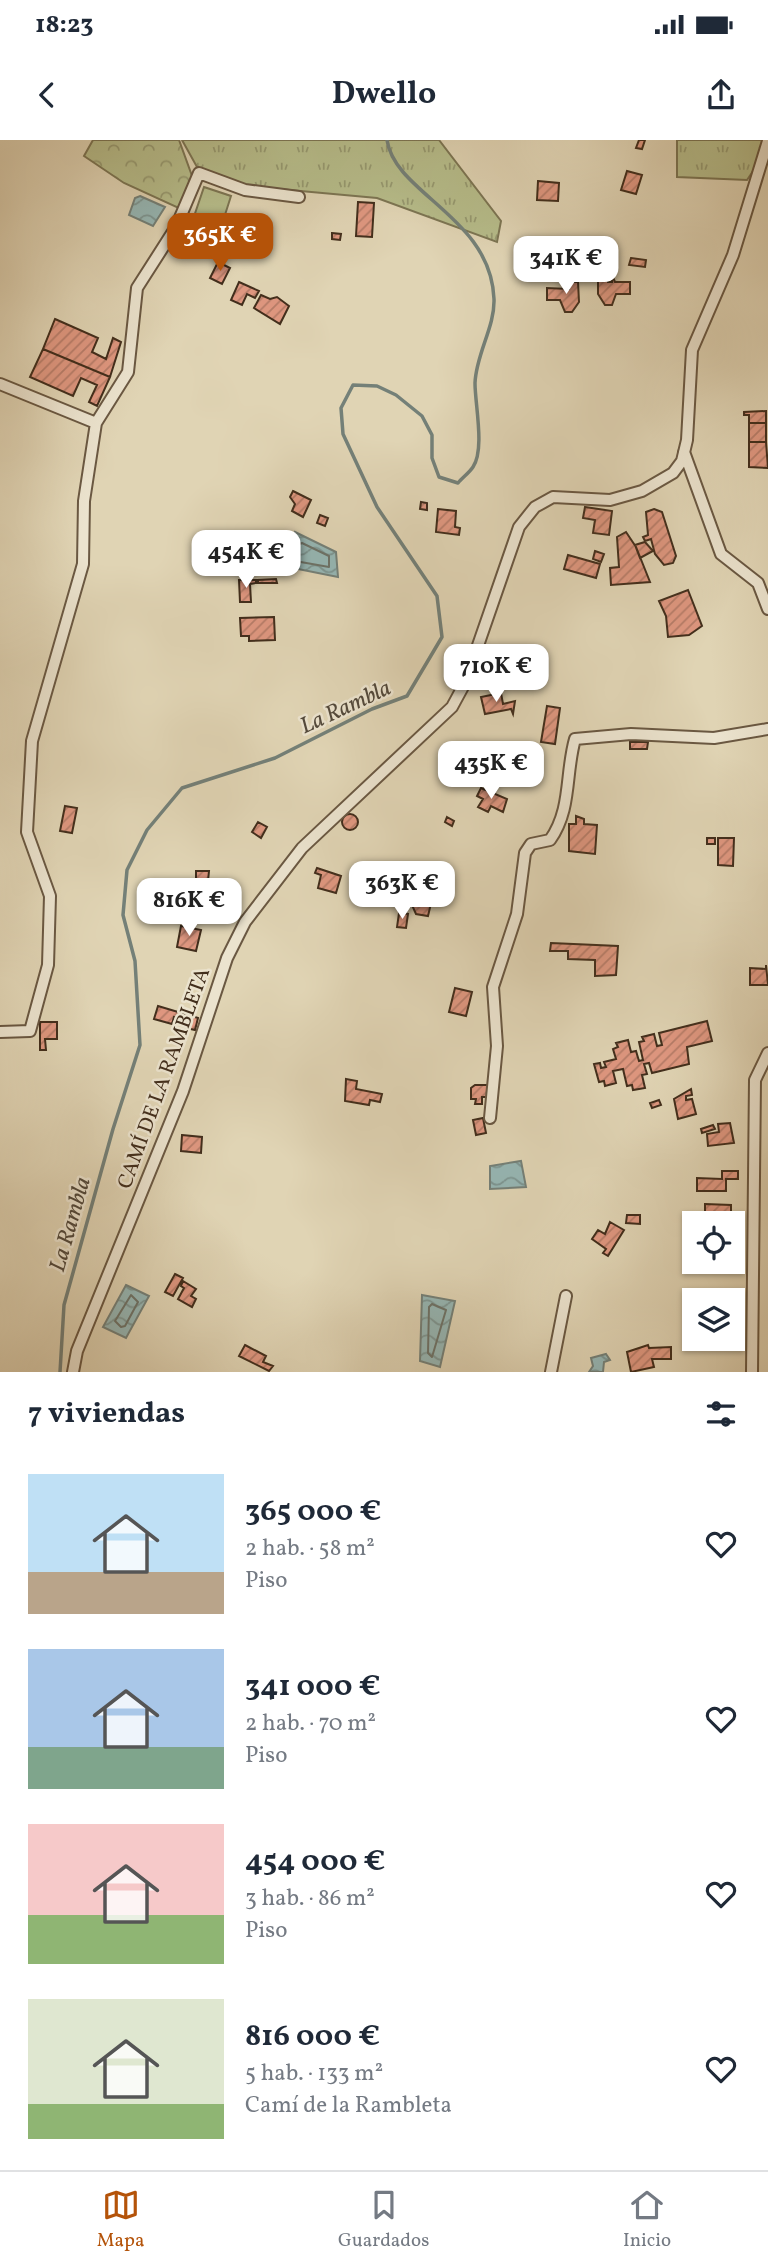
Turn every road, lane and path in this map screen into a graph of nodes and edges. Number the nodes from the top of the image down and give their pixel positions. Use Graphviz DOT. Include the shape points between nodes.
graph roads {
  1 [pos="768,141"];
  2 [pos="299,197"];
  3 [pos="0,384"];
  4 [pos="96,423"];
  5 [pos="684,452"];
  6 [pos="768,609"];
  7 [pos="768,729"];
  8 [pos="0,1032"];
  9 [pos="768,1053"];
  10 [pos="489,1118"];
  11 [pos="566,1296"];
  12 [pos="73,1372"];
  13 [pos="551,1372"];
  14 [pos="752,1372"];
  1 -- 5 [label="street" via="733,255 692,350"];
  2 -- 4 [label="street" via="245,190 199,173 176,227 137,288 128,372"];
  3 -- 4 [label="street"];
  4 -- 8 [label="street" via="84,501 83,564 32,741 27,832 50,896 48,965 30,1031"];
  5 -- 6 [label="street" via="721,554 758,583"];
  5 -- 12 [label="street, CAMÍ DE LA RAMBLETA" via="673,473 642,491 610,500 553,497 535,507 519,527 465,683 452,706 302,848 245,922 226,958 183,1091 77,1351"];
  7 -- 10 [label="street" via="714,738 631,734 575,739 567,764 568,800 551,840 531,844 525,853 517,914 493,987 497,1046"];
  9 -- 14 [label="street" via="755,1080"];
  11 -- 13 [label="street"];
}
